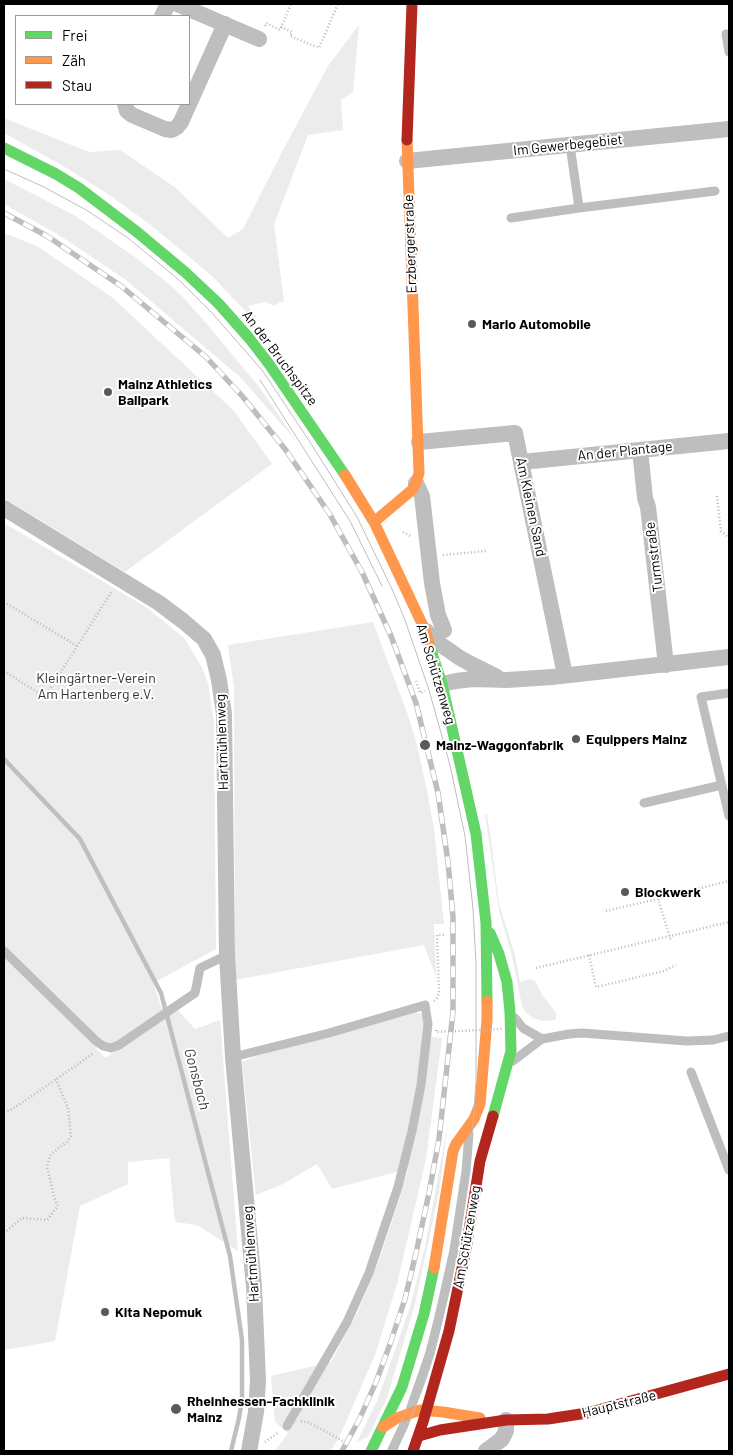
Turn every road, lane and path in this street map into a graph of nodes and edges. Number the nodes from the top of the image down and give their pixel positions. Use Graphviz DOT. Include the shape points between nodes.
graph roads {
  1 [pos="177,4"];
  2 [pos="291,4"];
  3 [pos="338,4"];
  4 [pos="412,4"];
  5 [pos="324,21"];
  6 [pos="225,24"];
  7 [pos="329,24"];
  8 [pos="281,28"];
  9 [pos="726,34"];
  10 [pos="259,39"];
  11 [pos="729,52"];
  12 [pos="190,102"];
  13 [pos="125,105"];
  14 [pos="189,105"];
  15 [pos="729,129"];
  16 [pos="570,145"];
  17 [pos="4,148"];
  18 [pos="4,159"];
  19 [pos="407,161"];
  20 [pos="715,191"];
  21 [pos="580,208"];
  22 [pos="511,218"];
  23 [pos="137,232"];
  24 [pos="729,441"];
  25 [pos="419,442"];
  26 [pos="640,450"];
  27 [pos="522,462"];
  28 [pos="416,483"];
  29 [pos="717,496"];
  30 [pos="4,508"];
  31 [pos="374,522"];
  32 [pos="729,538"];
  33 [pos="486,552"];
  34 [pos="438,555"];
  35 [pos="120,578"];
  36 [pos="4,602"];
  37 [pos="425,630"];
  38 [pos="444,630"];
  39 [pos="77,646"];
  40 [pos="729,657"];
  41 [pos="666,665"];
  42 [pos="4,671"];
  43 [pos="565,676"];
  44 [pos="506,680"];
  45 [pos="416,681"];
  46 [pos="435,687"];
  47 [pos="729,693"];
  48 [pos="722,786"];
  49 [pos="644,803"];
  50 [pos="729,816"];
  51 [pos="729,881"];
  52 [pos="628,899"];
  53 [pos="658,899"];
  54 [pos="629,906"];
  55 [pos="606,912"];
  56 [pos="729,922"];
  57 [pos="486,923"];
  58 [pos="444,935"];
  59 [pos="669,935"];
  60 [pos="671,941"];
  61 [pos="4,951"];
  62 [pos="226,955"];
  63 [pos="589,955"];
  64 [pos="676,965"];
  65 [pos="536,968"];
  66 [pos="434,1001"];
  67 [pos="510,1012"];
  68 [pos="494,1023"];
  69 [pos="436,1030"];
  70 [pos="729,1036"];
  71 [pos="542,1039"];
  72 [pos="103,1046"];
  73 [pos="234,1057"];
  74 [pos="508,1065"];
  75 [pos="691,1072"];
  76 [pos="56,1079"];
  77 [pos="480,1104"];
  78 [pos="4,1111"];
  79 [pos="470,1124"];
  80 [pos="729,1170"];
  81 [pos="4,1233"];
  82 [pos="729,1374"];
  83 [pos="402,1387"];
  84 [pos="411,1410"];
  85 [pos="426,1410"];
  86 [pos="506,1420"];
  87 [pos="424,1422"];
  88 [pos="484,1424"];
  89 [pos="287,1426"];
  90 [pos="383,1427"];
  91 [pos="437,1430"];
  92 [pos="419,1436"];
  93 [pos="342,1441"];
  94 [pos="255,1446"];
  95 [pos="371,1451"];
  96 [pos="392,1451"];
  97 [pos="399,1451"];
  98 [pos="414,1451"];
  99 [pos="485,1451"];
  1 -- 6 [label="street"];
  2 -- 8 [label="path"];
  3 -- 7 [label="path"];
  4 -- 19 [label="main road, Erzbergerstraße"];
  5 -- 7 [label="path"];
  6 -- 10 [label="street"];
  6 -- 12 [label="street"];
  7 -- 8 [label="path" via="319,48 290,36 292,32"];
  8 -- 10 [label="path" via="266,23"];
  9 -- 11 [label="lane"];
  13 -- 14 [label="street" via="132,115 172,130 181,122"];
  15 -- 16 [label="street, Im Gewerbegebiet"];
  16 -- 19 [label="street, Im Gewerbegebiet"];
  16 -- 21 [label="lane"];
  17 -- 23 [label="main road, An der Bruchspitze" via="79,188"];
  18 -- 23 [label="main road, An der Bruchspitze"];
  19 -- 25 [label="main road, Erzbergerstraße"];
  20 -- 21 [label="lane"];
  21 -- 22 [label="lane"];
  23 -- 31 [label="main road, An der Bruchspitze" via="186,272 249,338 335,459"];
  24 -- 26 [label="street, An der Plantage"];
  25 -- 27 [label="street, Am Kleinen Sand" via="515,433"];
  25 -- 28 [label="main road, Erzbergerstraße"];
  26 -- 27 [label="street, An der Plantage"];
  26 -- 41 [label="street, Turmstraße"];
  27 -- 43 [label="street, Am Kleinen Sand"];
  28 -- 31 [label="main road"];
  28 -- 38 [label="street, Erzbergerstraße" via="422,496 435,599"];
  29 -- 32 [label="path" via="721,531"];
  30 -- 35 [label="street, Hartmühlenweg"];
  31 -- 37 [label="main road, Am Schützenweg"];
  33 -- 34 [label="path"];
  35 -- 39 [label="path"];
  35 -- 62 [label="street, Hartmühlenweg" via="184,621 204,639 213,655 224,714"];
  36 -- 39 [label="path"];
  37 -- 44 [label="street" via="473,666"];
  37 -- 46 [label="main road, Am Schützenweg"];
  39 -- 42 [label="path" via="45,697"];
  40 -- 41 [label="street"];
  41 -- 43 [label="street"];
  43 -- 44 [label="street"];
  44 -- 46 [label="street" via="473,679"];
  45 -- 46 [label="path" via="420,693"];
  46 -- 57 [label="main road, Am Schützenweg" via="476,834"];
  47 -- 48 [label="lane" via="701,697"];
  48 -- 49 [label="lane"];
  48 -- 50 [label="lane"];
  51 -- 53 [label="path"];
  52 -- 54 [label="path"];
  53 -- 54 [label="path"];
  53 -- 59 [label="path"];
  54 -- 55 [label="path"];
  56 -- 59 [label="path"];
  57 -- 67 [label="main road, Am Schützenweg" via="504,968"];
  57 -- 68 [label="main road, Am Schützenweg"];
  58 -- 66 [label="path" via="437,935 439,993"];
  59 -- 60 [label="path"];
  59 -- 63 [label="path"];
  61 -- 72 [label="lane"];
  62 -- 72 [label="lane" via="200,968 195,993 119,1045"];
  62 -- 73 [label="street, Hartmühlenweg"];
  63 -- 64 [label="path" via="596,987 664,971"];
  63 -- 65 [label="path"];
  67 -- 71 [label="lane" via="523,1028"];
  67 -- 74 [label="main road, Am Schützenweg"];
  68 -- 69 [label="path, bridge" via="502,1029"];
  68 -- 74 [label="street, Am Schützenweg" via="493,1052"];
  68 -- 77 [label="main road, Am Schützenweg"];
  70 -- 71 [label="lane" via="687,1041 582,1033"];
  71 -- 74 [label="lane"];
  72 -- 76 [label="path"];
  73 -- 89 [label="lane" via="425,1004 428,1024 421,1085 398,1187 369,1273 347,1322"];
  73 -- 94 [label="street, Hartmühlenweg" via="252,1256 258,1380"];
  74 -- 77 [label="street, Am Schützenweg"];
  74 -- 85 [label="main road, Am Schützenweg" via="480,1161 449,1331"];
  75 -- 80 [label="lane"];
  76 -- 78 [label="path" via="9,1111"];
  76 -- 81 [label="path" via="68,1108 71,1136 51,1154 47,1166 58,1206 47,1220 22,1218"];
  77 -- 79 [label="main road, Am Schützenweg"];
  79 -- 83 [label="main road, Am Schützenweg" via="453,1151 433,1275"];
  79 -- 84 [label="lane, Am Schützenweg" via="448,1284"];
  82 -- 86 [label="main road, Hauptstraße" via="587,1413"];
  83 -- 84 [label="main road"];
  83 -- 90 [label="main road, Am Schützenweg"];
  84 -- 85 [label="main road, Hauptstraße"];
  84 -- 87 [label="main road"];
  84 -- 90 [label="main road, Hauptstraße"];
  84 -- 96 [label="lane, Am Schützenweg"];
  85 -- 86 [label="main road, Hauptstraße"];
  85 -- 87 [label="main road, Am Schützenweg"];
  86 -- 88 [label="main road, Hauptstraße"];
  86 -- 99 [label="street" via="502,1439"];
  87 -- 91 [label="main road"];
  87 -- 92 [label="main road, Am Schützenweg"];
  88 -- 91 [label="main road, Hauptstraße"];
  88 -- 99 [label="street"];
  89 -- 93 [label="path" via="299,1421 310,1423"];
  89 -- 94 [label="path"];
  90 -- 95 [label="main road, Am Schützenweg"];
  91 -- 92 [label="main road, Hauptstraße"];
  92 -- 97 [label="lane"];
  92 -- 98 [label="main road, Am Schützenweg"];
}
